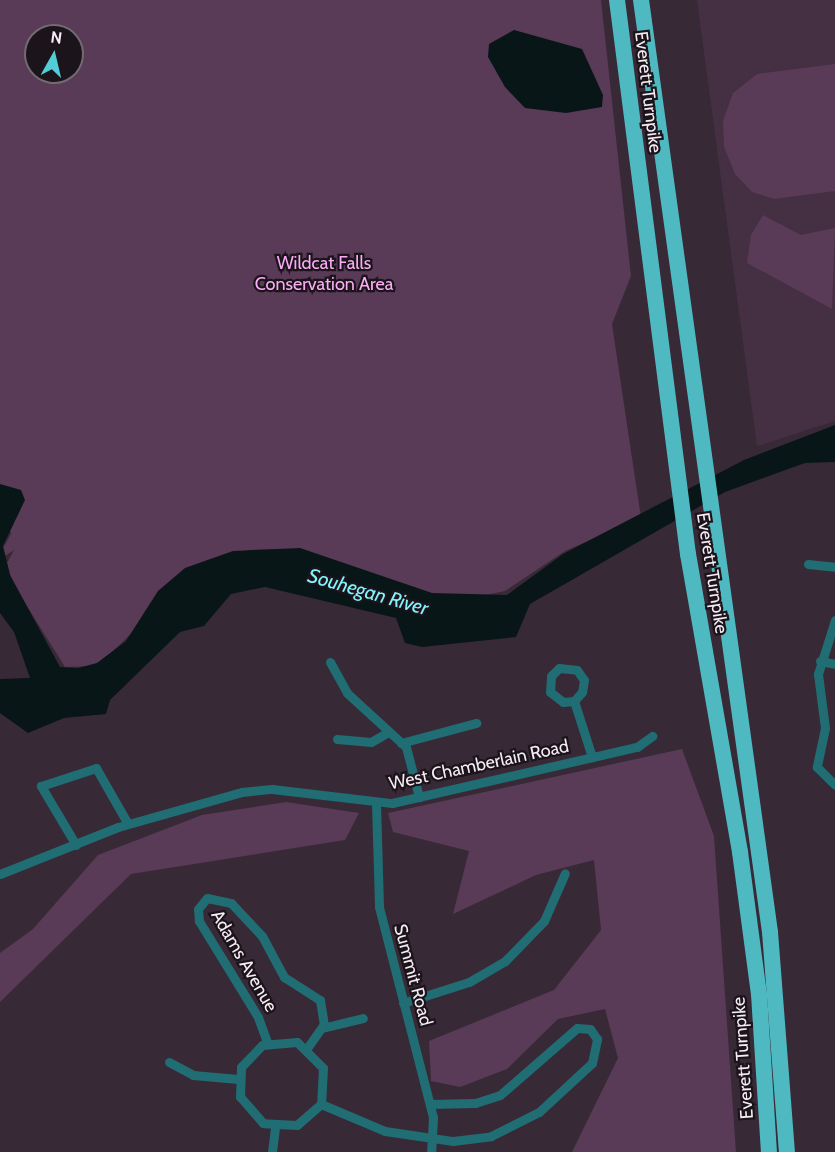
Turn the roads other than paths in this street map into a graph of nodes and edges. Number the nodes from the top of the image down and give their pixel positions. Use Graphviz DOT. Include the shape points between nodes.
graph roads {
  1 [pos="617,0"];
  2 [pos="641,0"];
  3 [pos="808,564"];
  4 [pos="835,567"];
  5 [pos="835,620"];
  6 [pos="820,661"];
  7 [pos="330,662"];
  8 [pos="835,664"];
  9 [pos="574,700"];
  10 [pos="476,723"];
  11 [pos="388,732"];
  12 [pos="652,736"];
  13 [pos="337,739"];
  14 [pos="401,743"];
  15 [pos="592,757"];
  16 [pos="835,784"];
  17 [pos="419,797"];
  18 [pos="376,804"];
  19 [pos="128,824"];
  20 [pos="76,845"];
  21 [pos="565,873"];
  22 [pos="0,874"];
  23 [pos="403,1003"];
  24 [pos="363,1018"];
  25 [pos="322,1028"];
  26 [pos="267,1042"];
  27 [pos="307,1048"];
  28 [pos="169,1062"];
  29 [pos="238,1079"];
  30 [pos="321,1104"];
  31 [pos="430,1104"];
  32 [pos="275,1127"];
  33 [pos="433,1141"];
  34 [pos="272,1152"];
  35 [pos="431,1152"];
  36 [pos="769,1152"];
  37 [pos="787,1152"];
  1 -- 36 [label="highway, Everett Turnpike" via="688,554 740,852 759,993"];
  2 -- 37 [label="highway, Everett Turnpike" via="770,932"];
  3 -- 4 [label="street"];
  5 -- 6 [label="street"];
  6 -- 8 [label="street"];
  6 -- 16 [label="street" via="818,685 825,728 817,767"];
  7 -- 11 [label="street" via="347,693"];
  9 -- 15 [label="street"];
  10 -- 14 [label="street"];
  11 -- 13 [label="street" via="371,742"];
  11 -- 14 [label="street"];
  12 -- 15 [label="street, West Chamberlain Road" via="637,747"];
  14 -- 17 [label="street"];
  15 -- 17 [label="street, West Chamberlain Road"];
  17 -- 18 [label="street, West Chamberlain Road"];
  18 -- 19 [label="street, West Chamberlain Road" via="257,790"];
  18 -- 23 [label="street, Summit Road" via="379,907"];
  19 -- 20 [label="street, West Chamberlain Road"];
  19 -- 20 [label="street" via="96,768 41,786"];
  20 -- 22 [label="street, West Chamberlain Road"];
  21 -- 23 [label="street" via="544,921 506,961 469,982"];
  23 -- 31 [label="street, Summit Road"];
  24 -- 25 [label="street"];
  25 -- 26 [label="street, Adams Avenue" via="320,1000 284,977 261,936 231,903 207,898 198,909 199,921 258,1017"];
  25 -- 27 [label="street"];
  26 -- 27 [label="street" via="291,1041"];
  26 -- 29 [label="street" via="248,1057"];
  27 -- 30 [label="street" via="325,1073"];
  28 -- 29 [label="street" via="193,1076"];
  29 -- 32 [label="street" via="249,1112"];
  30 -- 32 [label="street" via="302,1123"];
  30 -- 33 [label="street" via="385,1131"];
  31 -- 33 [label="street, Summit Road"];
  31 -- 33 [label="street" via="500,1095 577,1028 590,1029 597,1040 591,1063 526,1121 491,1136"];
  32 -- 34 [label="street"];
  33 -- 35 [label="street, Summit Road"];
}
